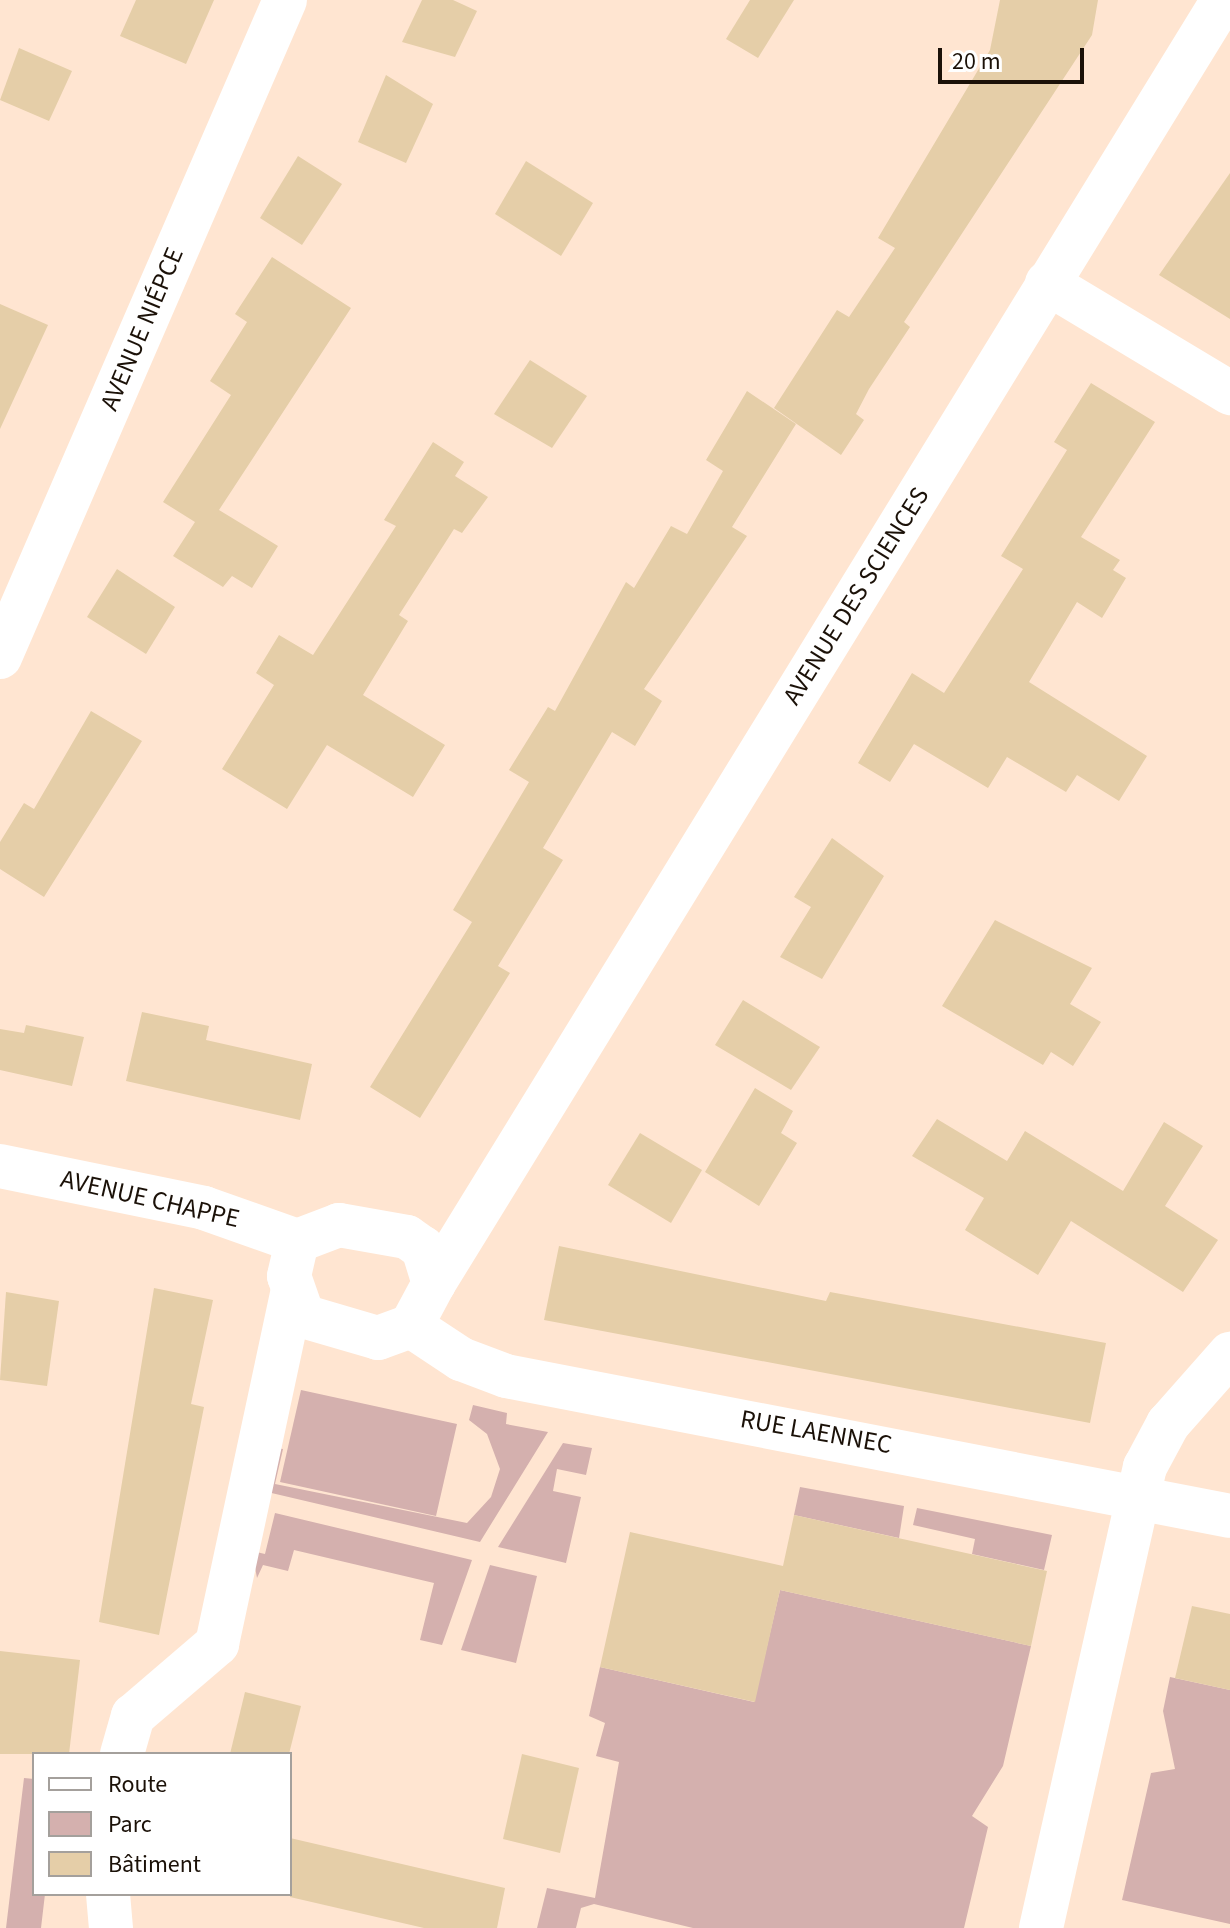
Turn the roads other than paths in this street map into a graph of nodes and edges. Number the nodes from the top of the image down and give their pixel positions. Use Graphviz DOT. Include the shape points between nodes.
graph roads {
  1 [pos="285,0"];
  2 [pos="1223,0"];
  3 [pos="1047,283"];
  4 [pos="1230,393"];
  5 [pos="0,657"];
  6 [pos="0,1166"];
  7 [pos="492,1194"];
  8 [pos="407,1237"];
  9 [pos="297,1241"];
  10 [pos="434,1283"];
  11 [pos="292,1294"];
  12 [pos="411,1326"];
  13 [pos="1230,1354"];
  14 [pos="1137,1496"];
  15 [pos="1230,1516"];
  16 [pos="123,1752"];
  17 [pos="108,1896"];
  18 [pos="111,1928"];
  19 [pos="1041,1928"];
  1 -- 5 [label="street, AVENUE NIÉPCE"];
  2 -- 3 [label="street, AVENUE DES SCIENCES"];
  3 -- 4 [label="street"];
  3 -- 7 [label="street, AVENUE DES SCIENCES"];
  6 -- 9 [label="street, AVENUE CHAPPE" via="204,1208"];
  7 -- 8 [label="street"];
  7 -- 10 [label="street, AVENUE DES SCIENCES"];
  8 -- 9 [label="street" via="339,1225"];
  8 -- 10 [label="street" via="433,1263"];
  9 -- 11 [label="street"];
  10 -- 12 [label="street"];
  11 -- 12 [label="street" via="303,1316 329,1329 378,1338"];
  11 -- 16 [label="street" via="217,1644 133,1716"];
  12 -- 14 [label="street, RUE LAENNEC" via="461,1359 506,1376"];
  13 -- 14 [label="street" via="1168,1424"];
  14 -- 15 [label="street, RUE LAENNEC"];
  14 -- 19 [label="street"];
  17 -- 18 [label="street"];
}
